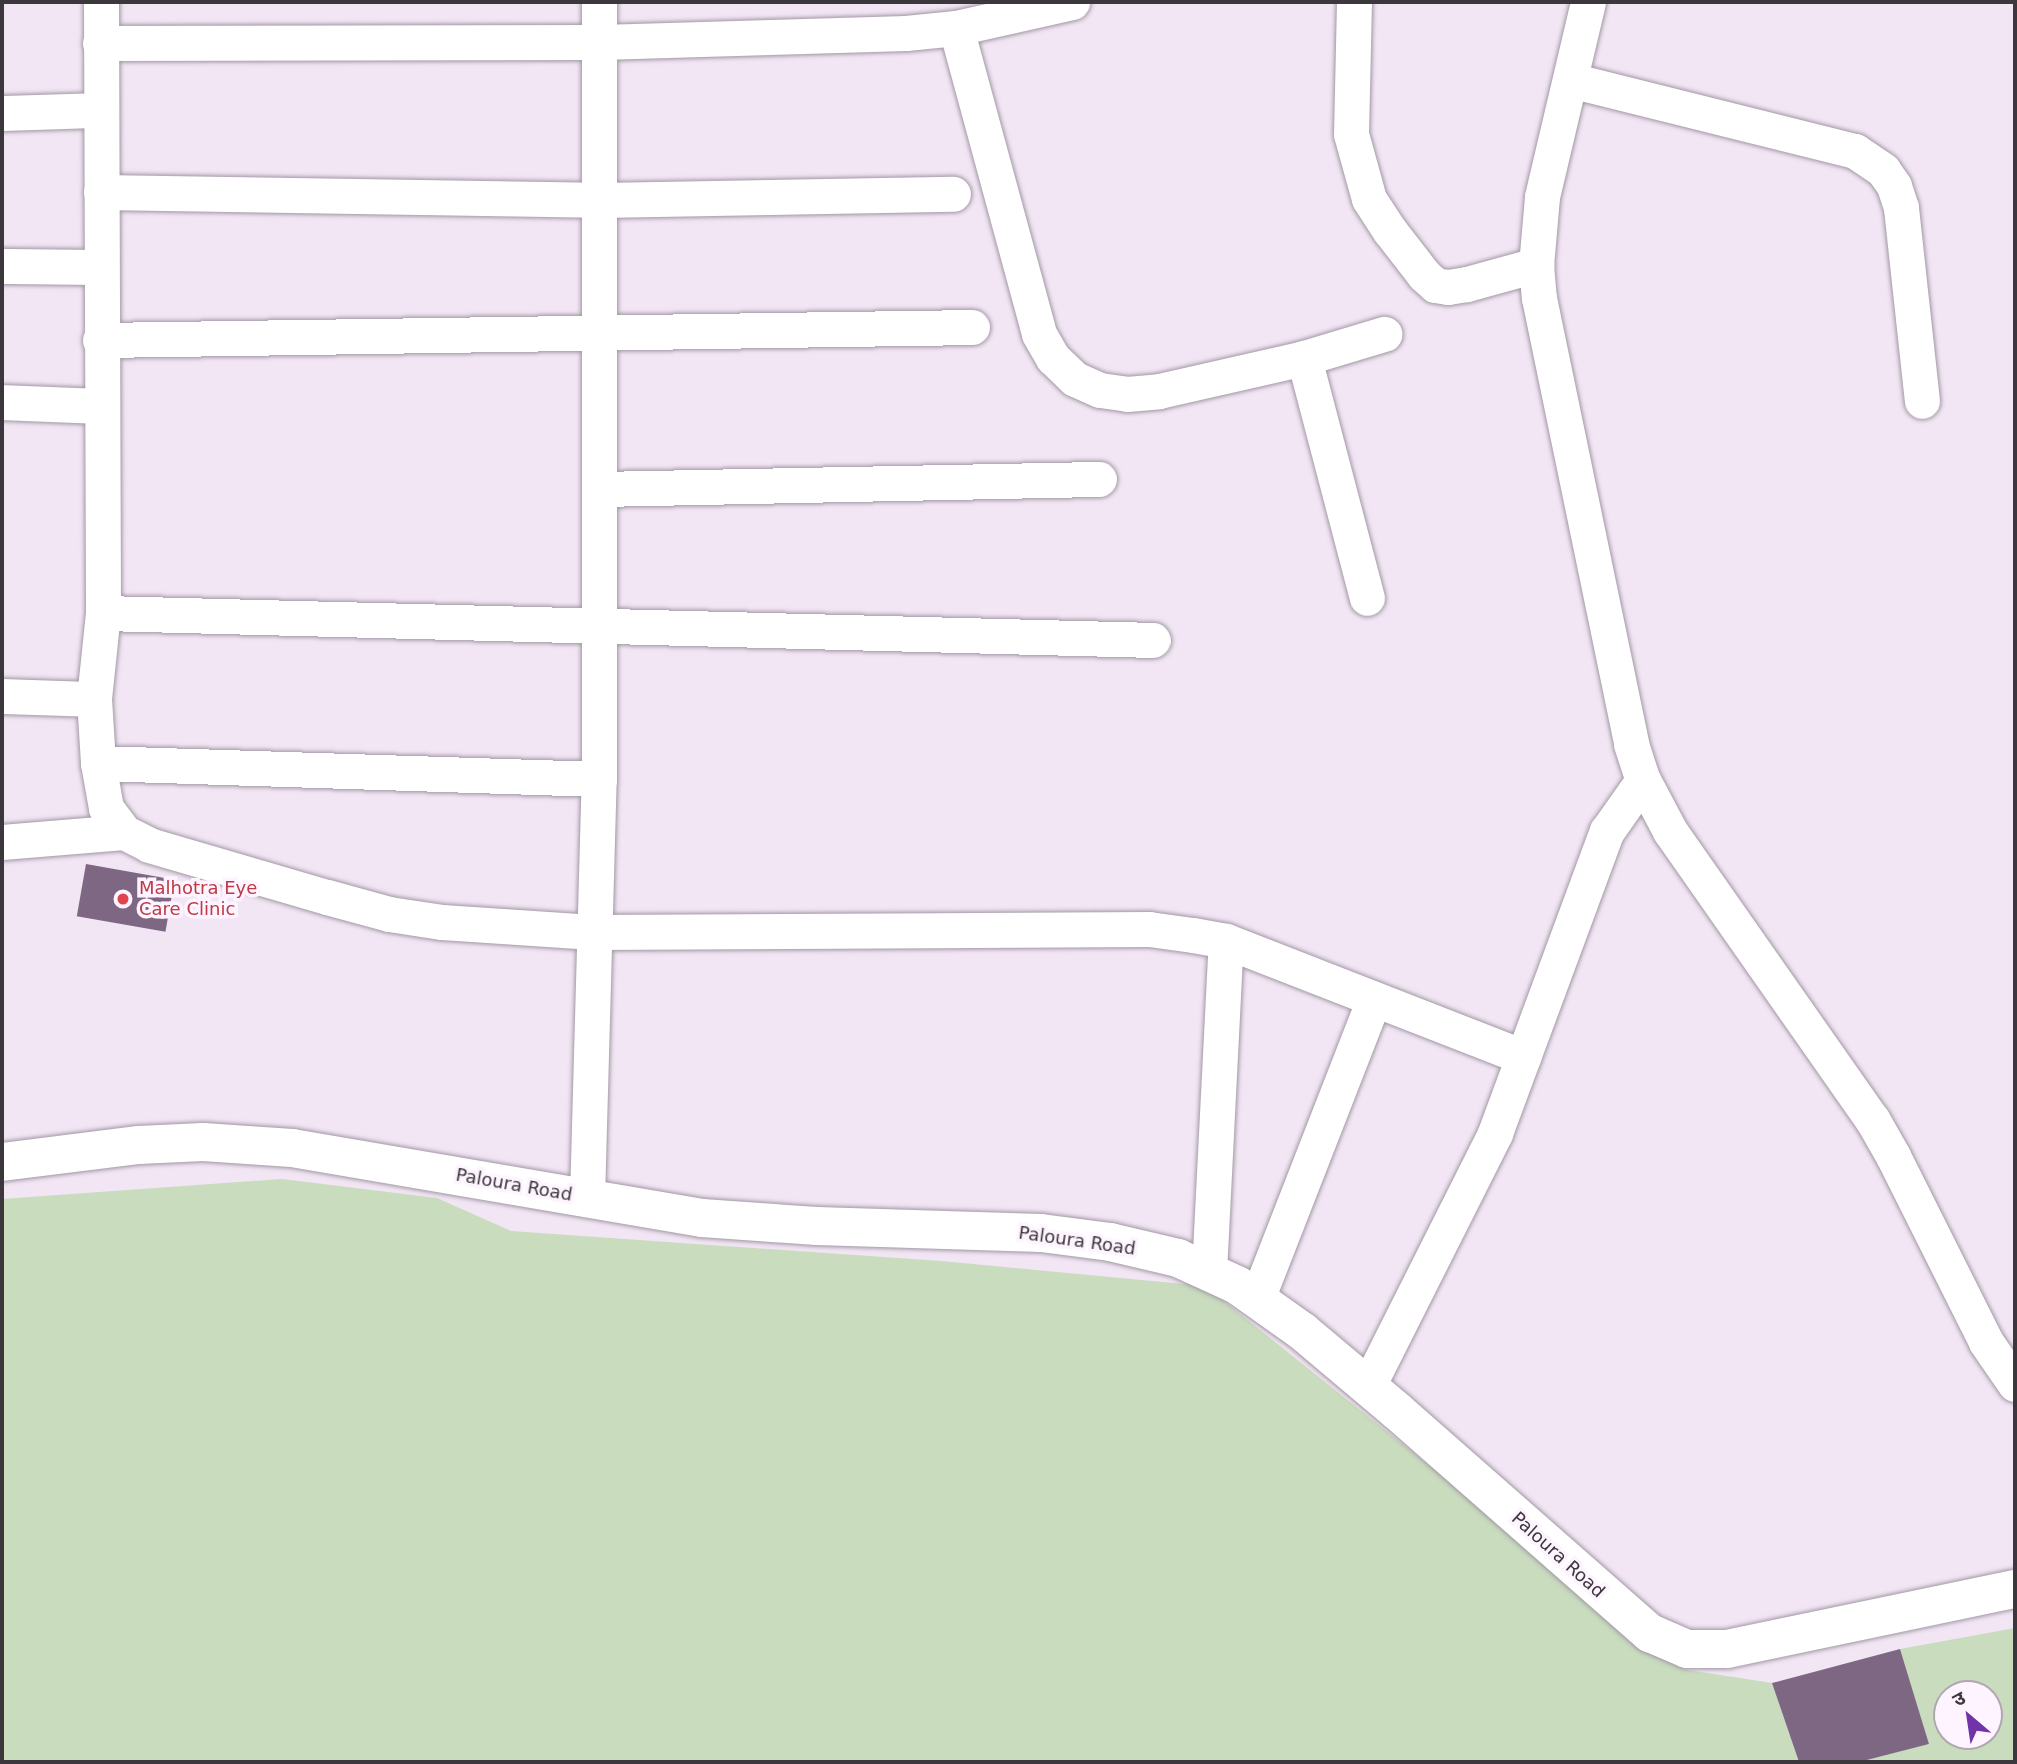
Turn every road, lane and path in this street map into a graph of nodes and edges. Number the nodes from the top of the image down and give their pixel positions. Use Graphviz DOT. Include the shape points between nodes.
graph roads {
  1 [pos="101,2"];
  2 [pos="599,2"];
  3 [pos="1072,2"];
  4 [pos="1354,2"];
  5 [pos="1588,2"];
  6 [pos="990,12"];
  7 [pos="956,28"];
  8 [pos="600,42"];
  9 [pos="100,43"];
  10 [pos="1570,80"];
  11 [pos="100,110"];
  12 [pos="2,113"];
  13 [pos="101,192"];
  14 [pos="953,194"];
  15 [pos="600,200"];
  16 [pos="2,265"];
  17 [pos="1535,265"];
  18 [pos="101,267"];
  19 [pos="972,327"];
  20 [pos="600,334"];
  21 [pos="1384,334"];
  22 [pos="100,340"];
  23 [pos="1304,358"];
  24 [pos="1923,401"];
  25 [pos="2,402"];
  26 [pos="102,406"];
  27 [pos="1099,479"];
  28 [pos="599,489"];
  29 [pos="1367,598"];
  30 [pos="103,613"];
  31 [pos="597,627"];
  32 [pos="1153,640"];
  33 [pos="2,696"];
  34 [pos="94,699"];
  35 [pos="98,763"];
  36 [pos="598,779"];
  37 [pos="1643,780"];
  38 [pos="124,832"];
  39 [pos="2,842"];
  40 [pos="593,932"];
  41 [pos="1226,941"];
  42 [pos="1374,999"];
  43 [pos="1523,1057"];
  44 [pos="2,1162"];
  45 [pos="587,1198"];
  46 [pos="1209,1272"];
  47 [pos="1257,1299"];
  48 [pos="2015,1384"];
  49 [pos="1368,1386"];
  50 [pos="2015,1588"];
  1 -- 9 [label="street"];
  2 -- 8 [label="street"];
  3 -- 6 [label="street"];
  4 -- 17 [label="street" via="1351,134 1369,199 1390,231 1435,285 1448,288"];
  5 -- 10 [label="street"];
  6 -- 7 [label="street"];
  7 -- 8 [label="street"];
  7 -- 23 [label="street" via="1040,334 1075,379 1100,390 1127,394"];
  8 -- 9 [label="street"];
  8 -- 15 [label="street"];
  9 -- 11 [label="street"];
  10 -- 17 [label="street" via="1542,197"];
  10 -- 24 [label="street" via="1855,150 1882,170 1894,186 1901,208"];
  11 -- 12 [label="street"];
  11 -- 13 [label="street"];
  13 -- 15 [label="street"];
  13 -- 18 [label="street"];
  14 -- 15 [label="street"];
  15 -- 20 [label="street"];
  16 -- 18 [label="street"];
  17 -- 37 [label="street" via="1620,700"];
  18 -- 22 [label="street"];
  19 -- 20 [label="street"];
  20 -- 22 [label="street"];
  20 -- 28 [label="street"];
  21 -- 23 [label="street"];
  22 -- 26 [label="street"];
  23 -- 29 [label="street"];
  25 -- 26 [label="street"];
  26 -- 30 [label="street"];
  27 -- 28 [label="street"];
  28 -- 31 [label="street"];
  30 -- 31 [label="street"];
  30 -- 34 [label="street"];
  31 -- 32 [label="street"];
  31 -- 36 [label="street"];
  33 -- 34 [label="street"];
  34 -- 35 [label="street"];
  35 -- 36 [label="street"];
  35 -- 38 [label="street" via="106,808"];
  36 -- 40 [label="street"];
  37 -- 43 [label="street" via="1607,831"];
  37 -- 48 [label="street" via="1670,831 1872,1119 1986,1342"];
  38 -- 39 [label="street"];
  38 -- 40 [label="street" via="149,845 389,914"];
  40 -- 41 [label="street" via="1149,929"];
  40 -- 45 [label="street"];
  41 -- 42 [label="street"];
  41 -- 46 [label="street"];
  42 -- 43 [label="street"];
  42 -- 47 [label="street"];
  43 -- 49 [label="street" via="1474,1180"];
  44 -- 45 [label="main road, Paloura Road" via="127,1146 203,1142 292,1148"];
  45 -- 46 [label="main road, Paloura Road" via="750,1223 1041,1233 1110,1242 1178,1258"];
  46 -- 47 [label="main road, Paloura Road"];
  47 -- 49 [label="main road, Paloura Road"];
  49 -- 50 [label="main road, Paloura Road" via="1621,1610 1650,1633 1687,1649 1727,1649"];
}
